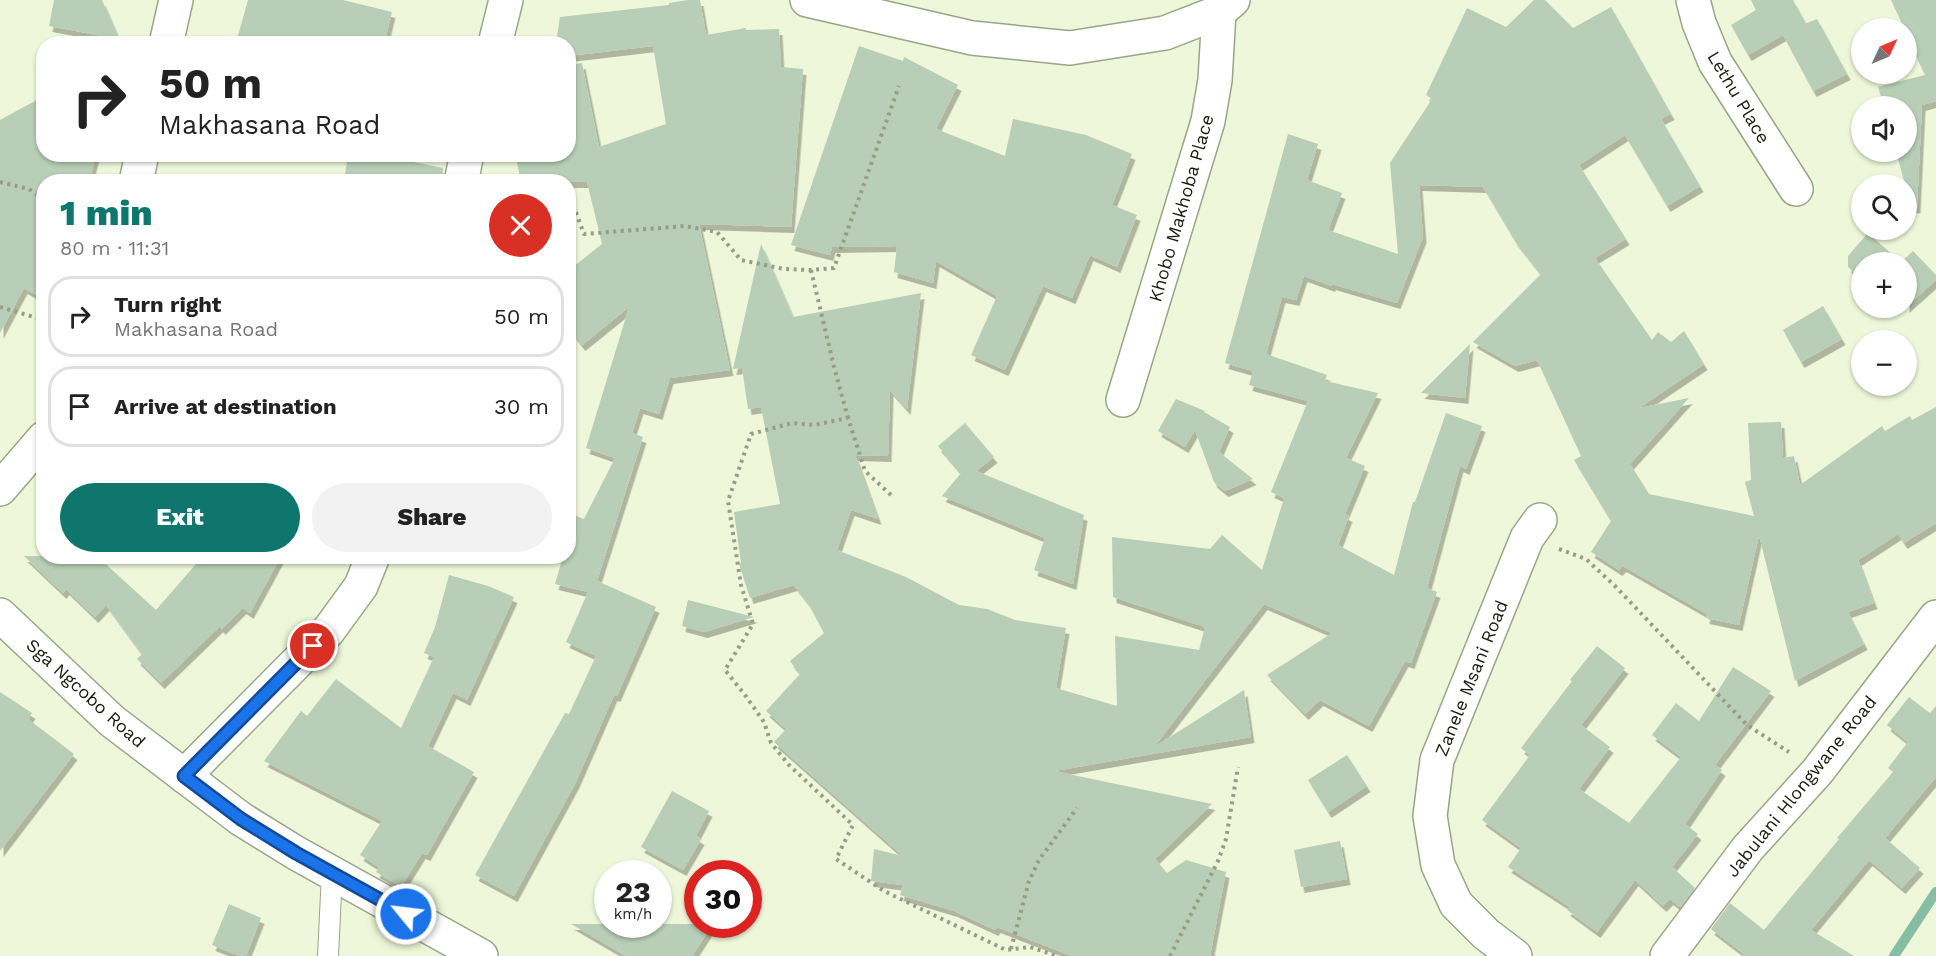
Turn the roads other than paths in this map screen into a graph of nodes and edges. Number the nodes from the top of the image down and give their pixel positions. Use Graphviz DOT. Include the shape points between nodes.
graph roads {
  1 [pos="176,0"];
  2 [pos="506,0"];
  3 [pos="807,0"];
  4 [pos="1693,0"];
  5 [pos="1226,6"];
  6 [pos="168,36"];
  7 [pos="497,36"];
  8 [pos="1796,189"];
  9 [pos="1123,400"];
  10 [pos="36,447"];
  11 [pos="0,489"];
  12 [pos="1534,529"];
  13 [pos="370,564"];
  14 [pos="0,615"];
  15 [pos="1936,617"];
  16 [pos="184,776"];
  17 [pos="332,873"];
  18 [pos="328,956"];
  19 [pos="480,956"];
  20 [pos="1515,956"];
  21 [pos="1667,956"];
  1 -- 6 [label="street"];
  2 -- 7 [label="street"];
  3 -- 5 [label="street" via="972,38 1070,48 1165,33"];
  4 -- 8 [label="street, Lethu Place" via="1715,62"];
  5 -- 9 [label="street, Khobo Makhoba Place" via="1208,122"];
  10 -- 11 [label="street"];
  12 -- 20 [label="street, Zanele Msani Road" via="1437,760 1430,816 1438,865 1456,904"];
  13 -- 16 [label="street" via="361,586 329,630"];
  14 -- 16 [label="street, Sga Ngcobo Road" via="112,722"];
  15 -- 21 [label="street, Jabulani Hlongwane Road" via="1817,772 1748,848"];
  16 -- 17 [label="street, Sga Ngcobo Road" via="241,819"];
  17 -- 18 [label="lane"];
  17 -- 19 [label="street, Sga Ngcobo Road"];
}
